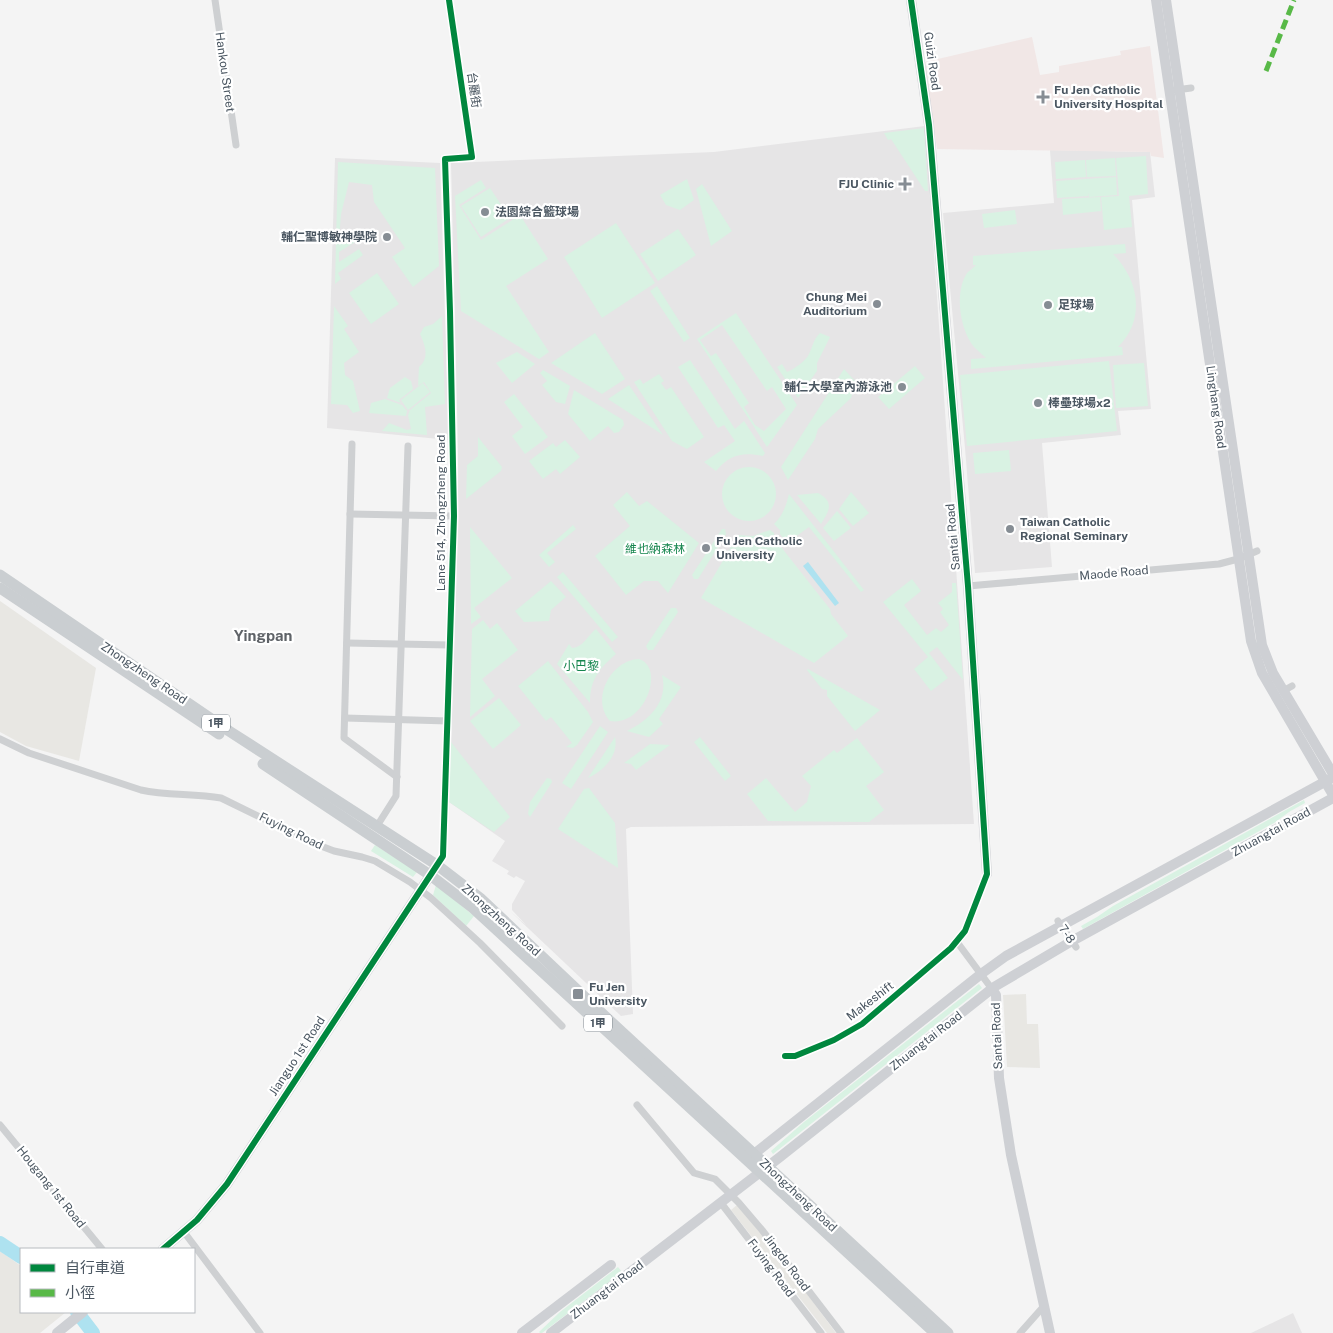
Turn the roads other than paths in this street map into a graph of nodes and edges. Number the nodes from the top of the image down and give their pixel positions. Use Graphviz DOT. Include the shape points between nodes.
graph roads {
  1 [pos="215,0"];
  2 [pos="445,0"];
  3 [pos="449,0"];
  4 [pos="911,0"];
  5 [pos="1156,0"];
  6 [pos="1166,0"];
  7 [pos="452,20"];
  8 [pos="1191,88"];
  9 [pos="1174,90"];
  10 [pos="929,124"];
  11 [pos="236,145"];
  12 [pos="445,159"];
  13 [pos="352,444"];
  14 [pos="408,446"];
  15 [pos="350,514"];
  16 [pos="405,515"];
  17 [pos="454,516"];
  18 [pos="1248,555"];
  19 [pos="0,575"];
  20 [pos="968,586"];
  21 [pos="0,588"];
  22 [pos="347,643"];
  23 [pos="401,644"];
  24 [pos="450,645"];
  25 [pos="345,718"];
  26 [pos="399,720"];
  27 [pos="448,721"];
  28 [pos="0,739"];
  29 [pos="397,777"];
  30 [pos="1330,778"];
  31 [pos="1333,796"];
  32 [pos="377,826"];
  33 [pos="433,870"];
  34 [pos="987,874"];
  35 [pos="420,889"];
  36 [pos="1060,923"];
  37 [pos="957,942"];
  38 [pos="1074,944"];
  39 [pos="981,974"];
  40 [pos="992,989"];
  41 [pos="562,1026"];
  42 [pos="785,1056"];
  43 [pos="637,1105"];
  44 [pos="0,1126"];
  45 [pos="750,1157"];
  46 [pos="764,1169"];
  47 [pos="731,1195"];
  48 [pos="721,1203"];
  49 [pos="184,1232"];
  50 [pos="101,1248"];
  51 [pos="164,1248"];
  52 [pos="611,1265"];
  53 [pos="1044,1306"];
  54 [pos="82,1313"];
  55 [pos="1049,1331"];
  56 [pos="57,1333"];
  57 [pos="260,1333"];
  58 [pos="522,1333"];
  59 [pos="551,1333"];
  60 [pos="821,1333"];
  61 [pos="841,1333"];
  62 [pos="935,1333"];
  63 [pos="948,1333"];
  64 [pos="1020,1333"];
  1 -- 11 [label="street, Hankou Street"];
  2 -- 7 [label="street"];
  3 -- 7 [label="street, 台麗街"];
  4 -- 10 [label="street, Guizi Road"];
  5 -- 9 [label="street, Linghang Road"];
  6 -- 9 [label="street, Linghang Road"];
  7 -- 12 [label="street, 台麗街" via="472,157"];
  8 -- 9 [label="street"];
  9 -- 18 [label="street, Linghang Road"];
  9 -- 18 [label="street, Linghang Road" via="1225,368"];
  10 -- 20 [label="street, Santai Road"];
  12 -- 17 [label="street, Lane 514, Zhongzheng Road"];
  13 -- 15 [label="street"];
  14 -- 16 [label="street"];
  15 -- 16 [label="street"];
  15 -- 22 [label="street"];
  16 -- 17 [label="street"];
  16 -- 23 [label="street"];
  17 -- 24 [label="street, Lane 514, Zhongzheng Road"];
  18 -- 20 [label="street, Maode Road" via="1219,564"];
  18 -- 30 [label="street, Linghang Road" via="1265,654 1288,689"];
  18 -- 30 [label="street, Linghang Road" via="1251,641 1258,663 1266,681"];
  19 -- 32 [label="main road, Zhongzheng Road / 1甲" via="236,736"];
  20 -- 34 [label="street, Santai Road"];
  21 -- 33 [label="main road, Zhongzheng Road / 1甲"];
  22 -- 23 [label="street"];
  22 -- 25 [label="street"];
  23 -- 24 [label="street"];
  23 -- 26 [label="street"];
  24 -- 27 [label="street, Lane 514, Zhongzheng Road"];
  25 -- 26 [label="street"];
  25 -- 29 [label="street" via="344,738"];
  26 -- 27 [label="street"];
  26 -- 29 [label="street"];
  27 -- 33 [label="street, Lane 514, Zhongzheng Road" via="443,856"];
  28 -- 35 [label="street, Fuying Road" via="28,753 141,790 221,798 313,844 375,861"];
  29 -- 32 [label="street" via="396,796"];
  30 -- 31 [label="street, Linghang Road"];
  30 -- 36 [label="street, Zhuangtai Road"];
  31 -- 38 [label="street, Zhuangtai Road"];
  32 -- 33 [label="main road, Zhongzheng Road / 1甲"];
  33 -- 35 [label="street, Jianguo 1st Road"];
  33 -- 45 [label="main road, Zhongzheng Road / 1甲" via="448,888 486,912"];
  34 -- 37 [label="street, Santai Road" via="965,931"];
  35 -- 41 [label="street, Fuying Road" via="480,943"];
  35 -- 49 [label="street, Jianguo 1st Road" via="227,1184"];
  36 -- 38 [label="street, 7-8"];
  36 -- 39 [label="street, Zhuangtai Road"];
  37 -- 39 [label="street, Santai Road"];
  37 -- 42 [label="street, Makeshift" via="862,1024 834,1040 795,1056"];
  38 -- 40 [label="street, Zhuangtai Road" via="1014,974"];
  39 -- 40 [label="street, Santai Road"];
  39 -- 45 [label="street, Zhuangtai Road"];
  40 -- 46 [label="street, Zhuangtai Road"];
  40 -- 53 [label="street, Santai Road" via="996,995 999,1078 1010,1146"];
  43 -- 47 [label="street" via="694,1173 715,1179"];
  44 -- 50 [label="street, Hougang 1st Road"];
  45 -- 46 [label="main road, Zhongzheng Road / 1甲"];
  46 -- 47 [label="street, Zhuangtai Road"];
  46 -- 62 [label="main road, Zhongzheng Road / 1甲"];
  46 -- 63 [label="main road, Zhongzheng Road / 1甲"];
  47 -- 48 [label="street, Zhuangtai Road"];
  47 -- 61 [label="street, Jingde Road"];
  48 -- 59 [label="street, Zhuangtai Road"];
  48 -- 60 [label="street, Fuying Road"];
  49 -- 51 [label="street, Jianguo 1st Road"];
  49 -- 57 [label="street"];
  52 -- 58 [label="street, Zhuangtai Road"];
  53 -- 55 [label="street, Santai Road"];
  53 -- 64 [label="street"];
  54 -- 56 [label="street"];
}
